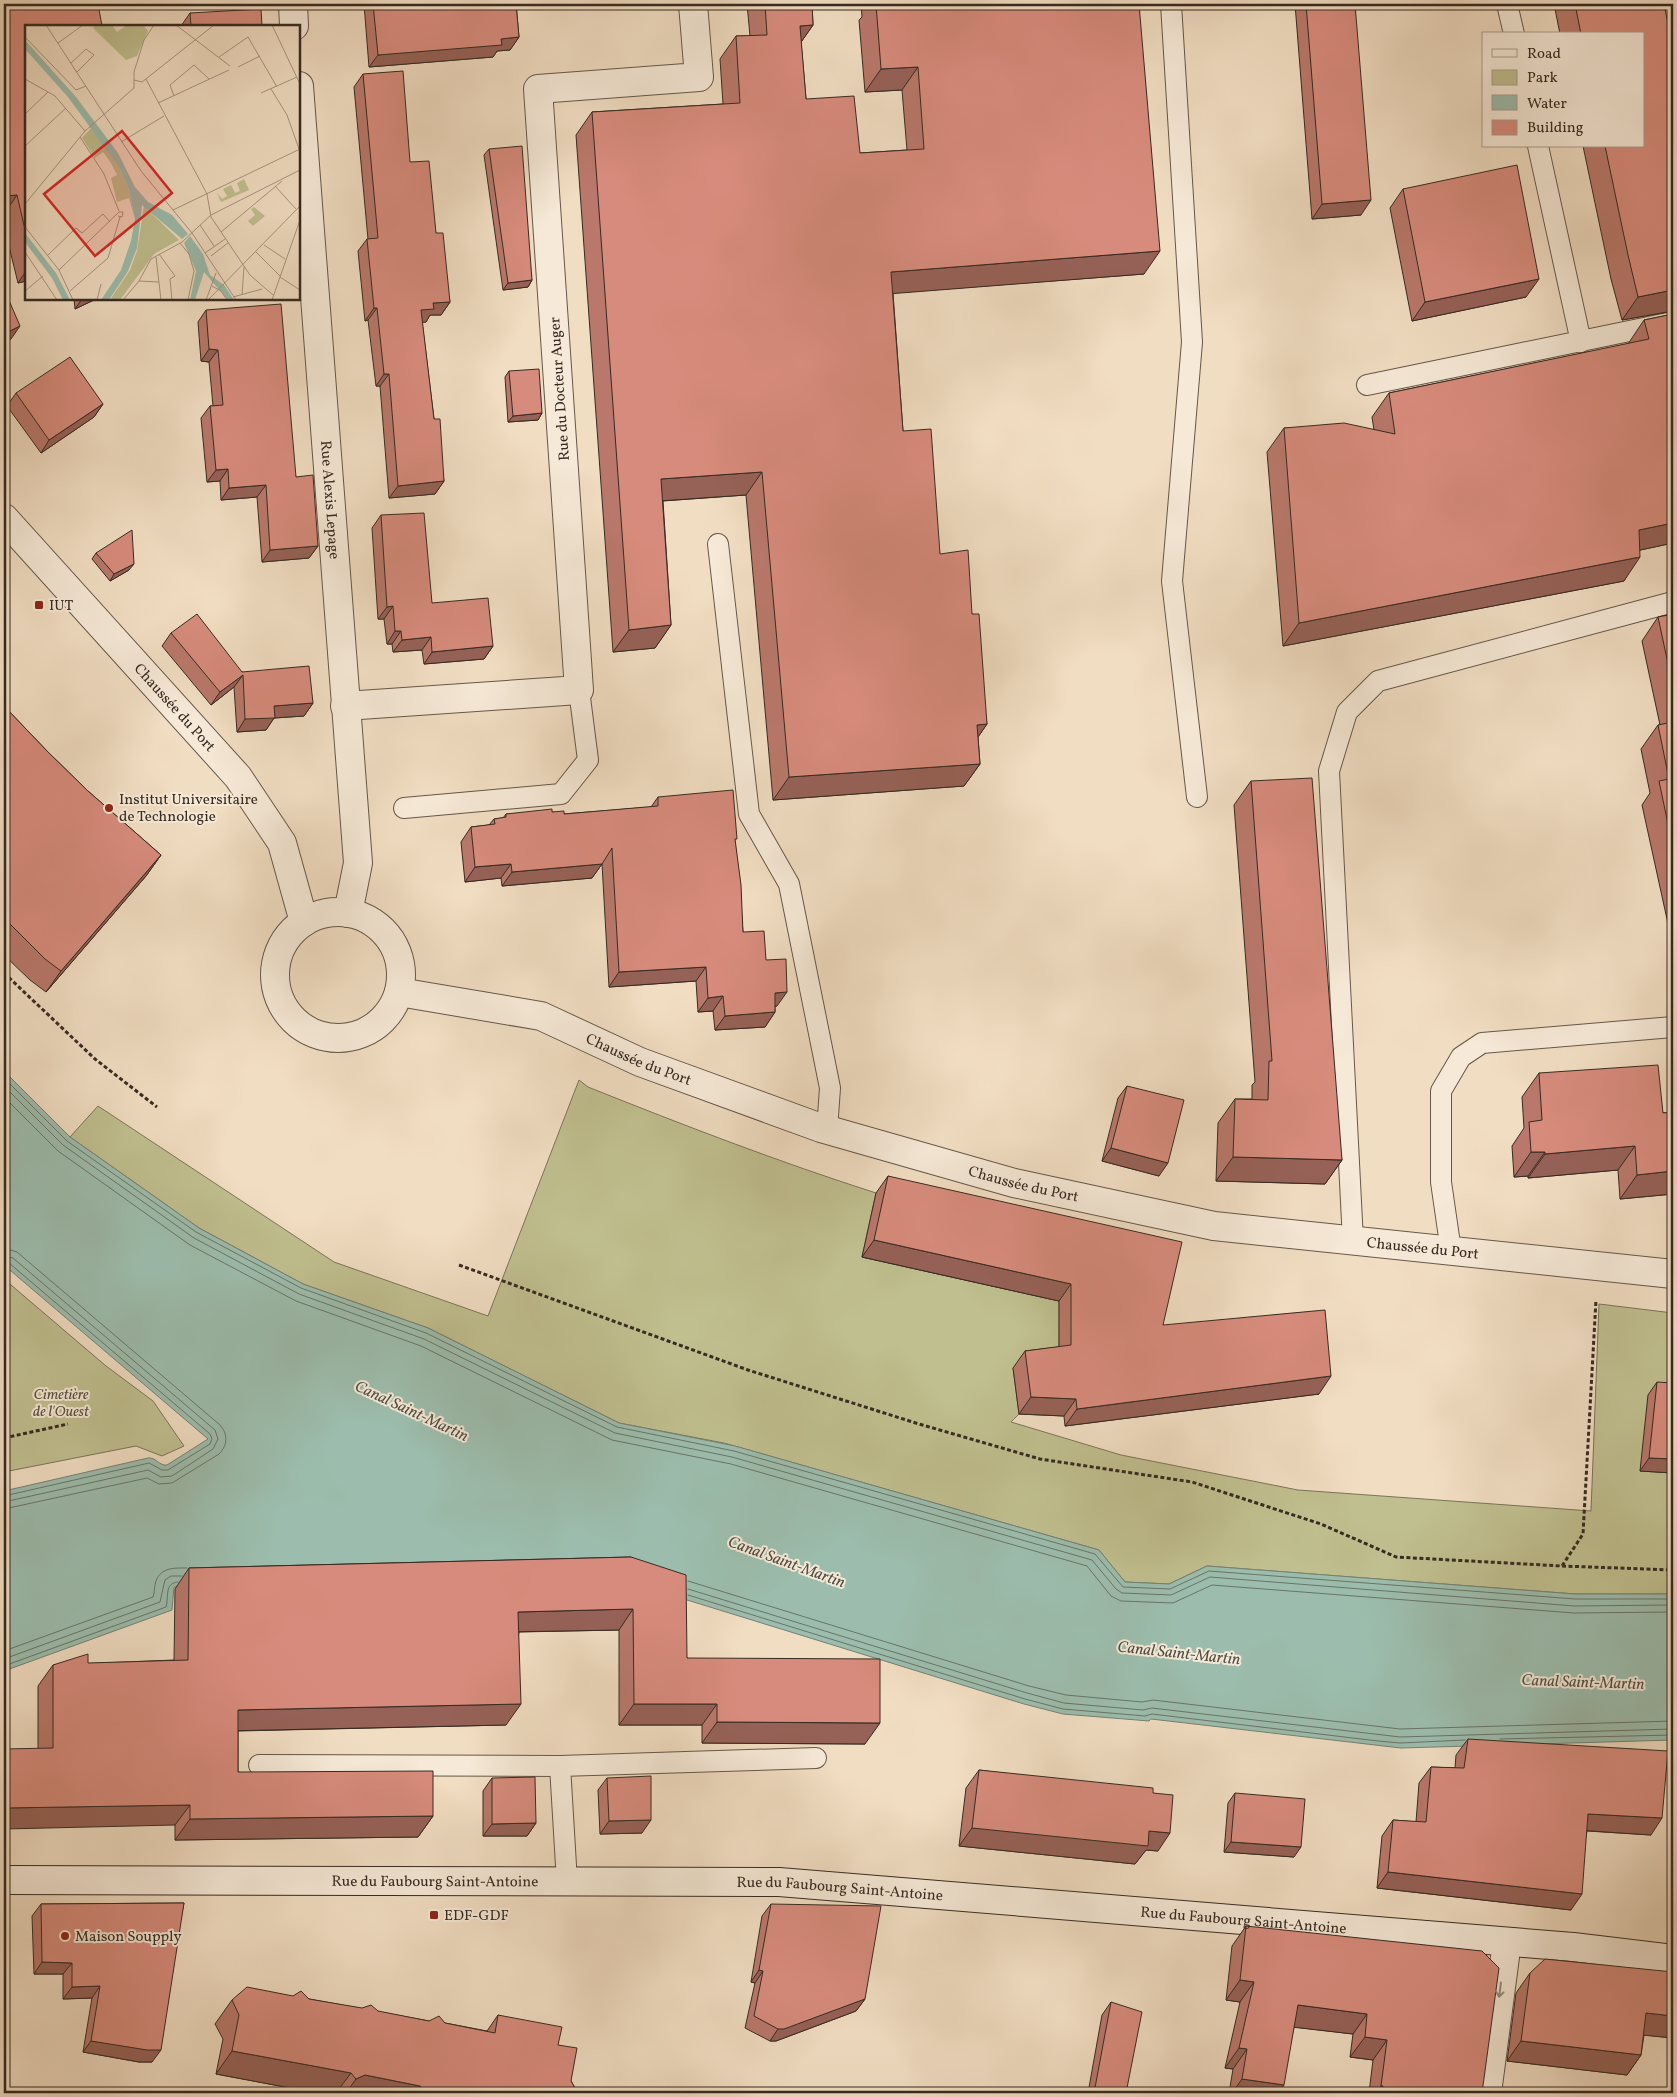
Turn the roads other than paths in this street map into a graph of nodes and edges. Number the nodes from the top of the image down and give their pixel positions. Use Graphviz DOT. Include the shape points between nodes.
graph roads {
  1 [pos="293,4"];
  2 [pos="694,4"];
  3 [pos="1171,4"];
  4 [pos="1507,4"];
  5 [pos="294,25"];
  6 [pos="1514,32"];
  7 [pos="300,99"];
  8 [pos="1538,148"];
  9 [pos="1673,322"];
  10 [pos="1581,342"];
  11 [pos="1367,385"];
  12 [pos="4,518"];
  13 [pos="718,544"];
  14 [pos="1673,602"];
  15 [pos="580,690"];
  16 [pos="345,706"];
  17 [pos="1197,797"];
  18 [pos="404,808"];
  19 [pos="348,913"];
  20 [pos="304,922"];
  21 [pos="399,992"];
  22 [pos="1673,1027"];
  23 [pos="827,1130"];
  24 [pos="1353,1241"];
  25 [pos="1451,1251"];
  26 [pos="1673,1274"];
  27 [pos="816,1758"];
  28 [pos="258,1765"];
  29 [pos="560,1766"];
  30 [pos="4,1880"];
  31 [pos="567,1882"];
  32 [pos="1507,1942"];
  33 [pos="1673,1959"];
  34 [pos="1487,2093"];
  1 -- 5 [label="street"];
  2 -- 15 [label="street, Rue du Docteur Auger" via="699,77 538,89"];
  3 -- 17 [label="lane" via="1192,342 1172,581"];
  4 -- 6 [label="lane"];
  7 -- 16 [label="street, Rue Alexis Lepage"];
  8 -- 10 [label="lane"];
  9 -- 10 [label="lane"];
  10 -- 11 [label="lane"];
  12 -- 20 [label="street, Chaussée du Port" via="238,777 282,843"];
  13 -- 23 [label="lane" via="749,814 789,884 830,1088"];
  14 -- 24 [label="lane" via="1378,681 1347,712 1329,771"];
  15 -- 16 [label="street"];
  15 -- 18 [label="lane" via="588,760 561,794"];
  16 -- 19 [label="street, Rue Alexis Lepage" via="358,863"];
  19 -- 20 [label="street" via="318,915"];
  19 -- 21 [label="street" via="365,918 392,941 399,957"];
  20 -- 21 [label="street" via="288,937 278,956 275,978 280,1000 292,1018 309,1031 331,1037 352,1036 373,1027 389,1012"];
  21 -- 23 [label="street, Chaussée du Port" via="541,1016 640,1062"];
  22 -- 25 [label="lane" via="1482,1043 1461,1057 1441,1091 1441,1182"];
  23 -- 24 [label="street, Chaussée du Port" via="1014,1183 1194,1222"];
  24 -- 25 [label="street, Chaussée du Port"];
  25 -- 26 [label="street, Chaussée du Port"];
  27 -- 29 [label="lane"];
  28 -- 29 [label="lane"];
  29 -- 31 [label="lane"];
  30 -- 31 [label="street, Rue du Faubourg Saint-Antoine"];
  31 -- 32 [label="street, Rue du Faubourg Saint-Antoine" via="779,1882"];
  32 -- 33 [label="street, Rue du Faubourg Saint-Antoine"];
  32 -- 34 [label="street, one-way"];
}
